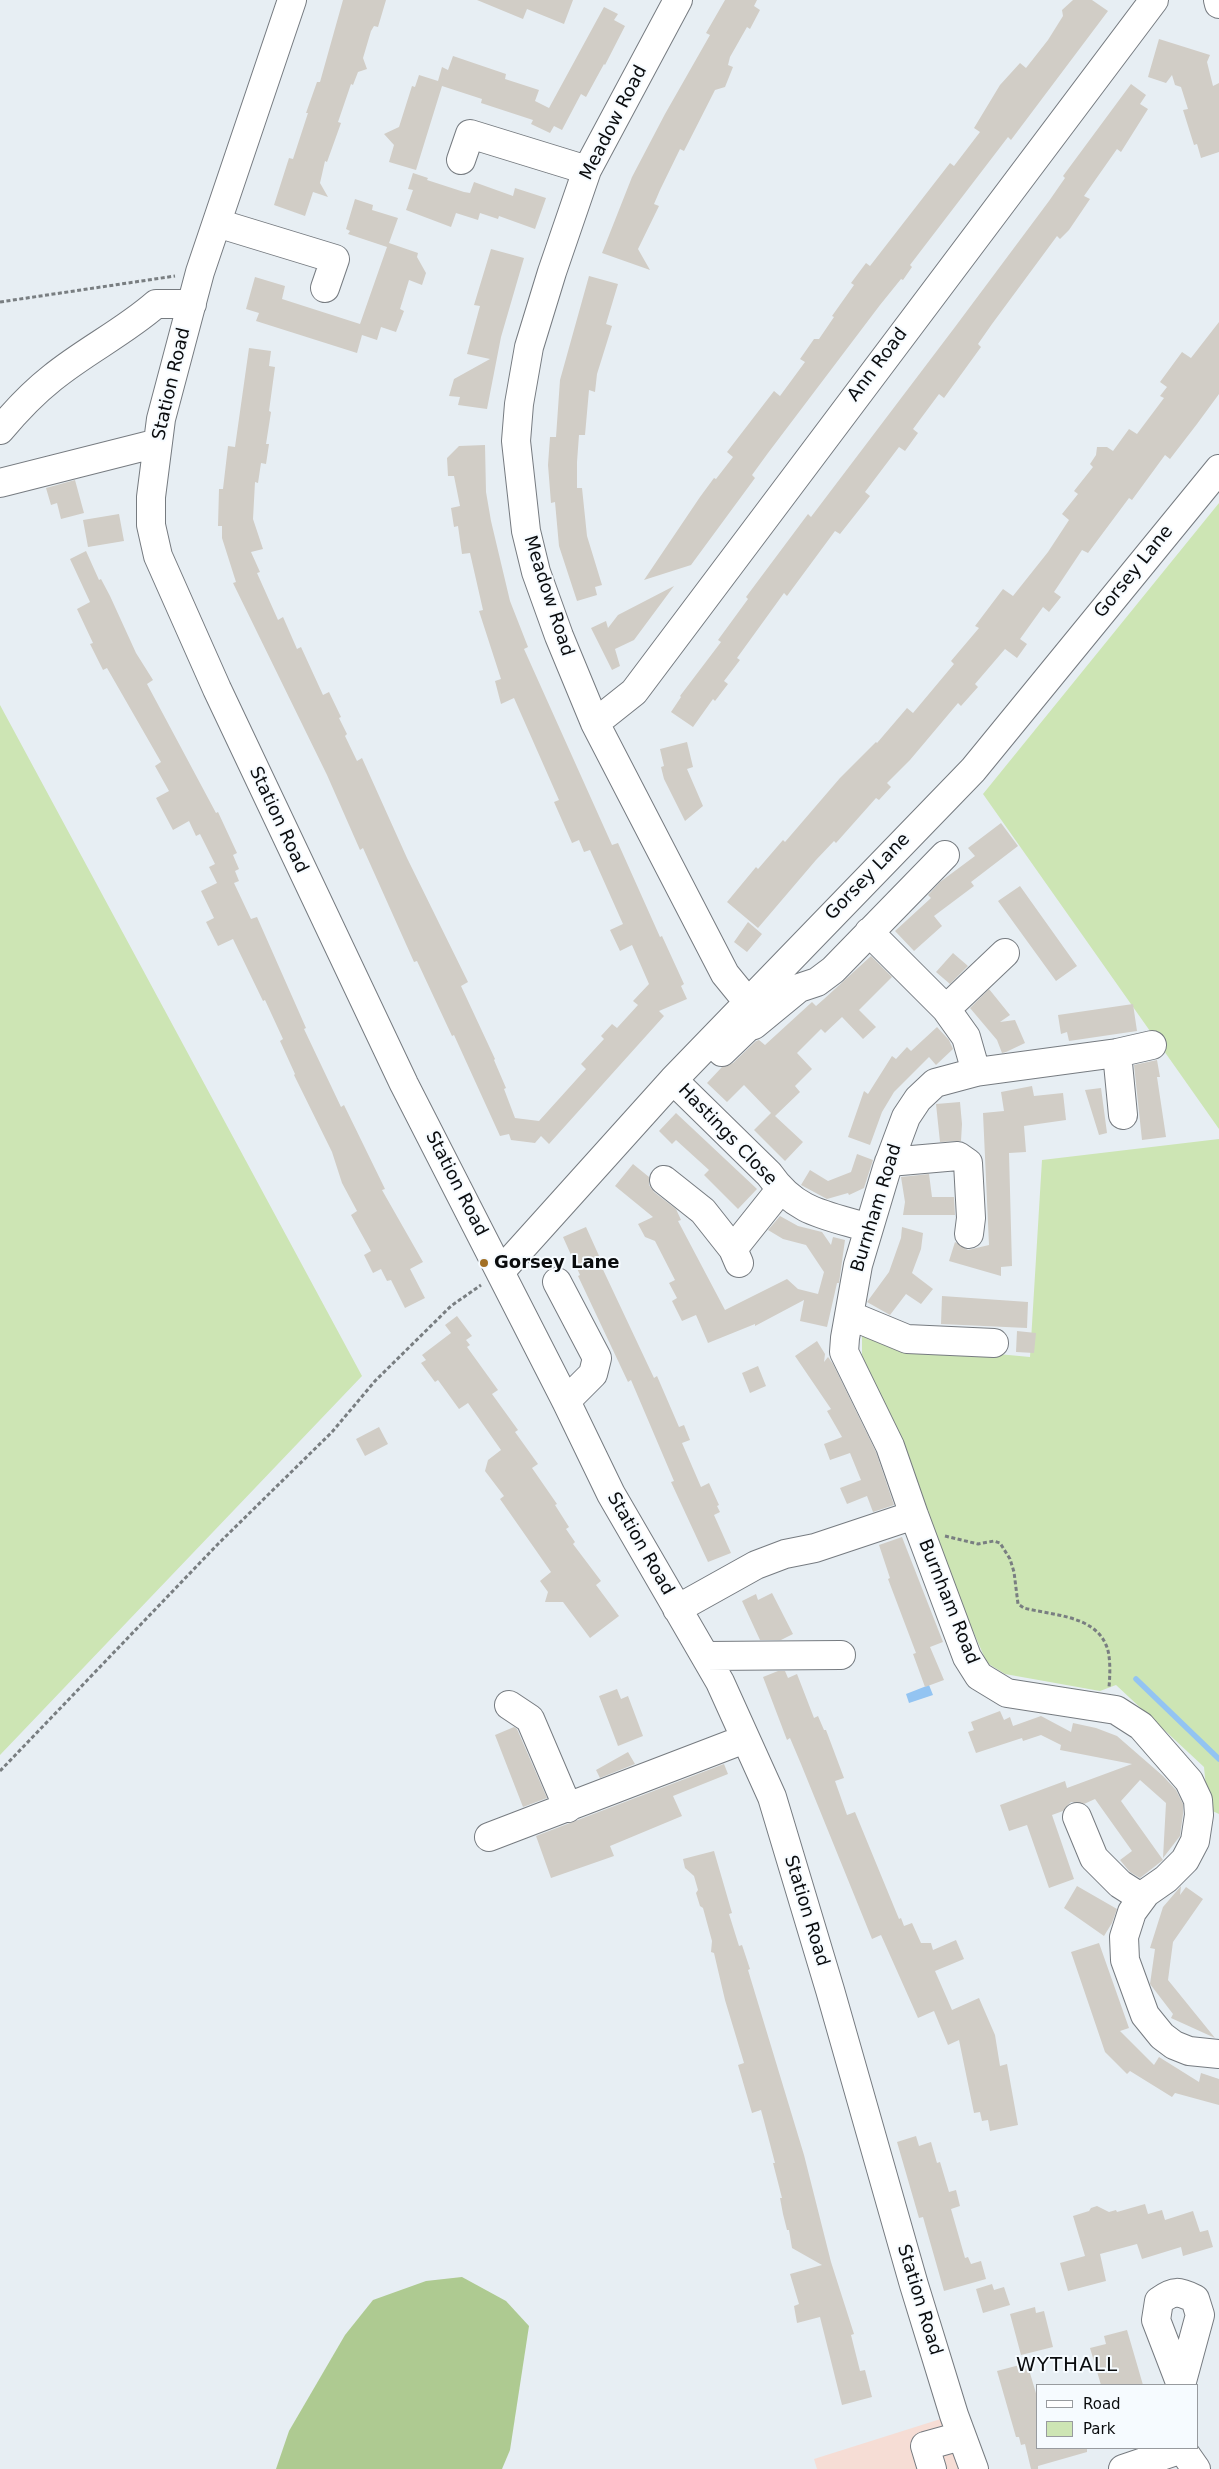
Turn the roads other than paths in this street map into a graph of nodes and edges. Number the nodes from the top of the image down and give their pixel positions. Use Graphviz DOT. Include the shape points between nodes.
graph roads {
  1 [pos="292,0"];
  2 [pos="1154,0"];
  3 [pos="1218,0"];
  4 [pos="676,1"];
  5 [pos="1219,4"];
  6 [pos="462,160"];
  7 [pos="587,170"];
  8 [pos="217,223"];
  9 [pos="325,288"];
  10 [pos="192,304"];
  11 [pos="0,430"];
  12 [pos="158,443"];
  13 [pos="1219,469"];
  14 [pos="0,483"];
  15 [pos="595,723"];
  16 [pos="945,855"];
  17 [pos="869,932"];
  18 [pos="1005,953"];
  19 [pos="946,1009"];
  20 [pos="751,1013"];
  21 [pos="1152,1045"];
  22 [pos="1117,1052"];
  23 [pos="710,1063"];
  24 [pos="976,1072"];
  25 [pos="673,1080"];
  26 [pos="1123,1115"];
  27 [pos="889,1162"];
  28 [pos="664,1180"];
  29 [pos="780,1190"];
  30 [pos="869,1228"];
  31 [pos="969,1234"];
  32 [pos="501,1271"];
  33 [pos="557,1282"];
  34 [pos="849,1314"];
  35 [pos="994,1343"];
  36 [pos="566,1401"];
  37 [pos="914,1515"];
  38 [pos="678,1608"];
  39 [pos="841,1655"];
  40 [pos="705,1656"];
  41 [pos="509,1705"];
  42 [pos="745,1739"];
  43 [pos="568,1808"];
  44 [pos="1077,1817"];
  45 [pos="1209,1817"];
  46 [pos="489,1837"];
  47 [pos="1142,1898"];
  48 [pos="1219,2054"];
  49 [pos="961,2436"];
  50 [pos="1187,2455"];
  51 [pos="932,2469"];
  52 [pos="974,2469"];
  53 [pos="1123,2469"];
  1 -- 8 [label="street, Station Road"];
  2 -- 15 [label="street, Ann Road" via="634,692"];
  3 -- 5 [label="street"];
  4 -- 7 [label="street, Meadow Road"];
  6 -- 7 [label="street" via="470,134"];
  7 -- 15 [label="street, Meadow Road" via="530,347 516,441 526,531 536,572 558,636"];
  8 -- 9 [label="street" via="335,260"];
  8 -- 10 [label="street, Station Road"];
  10 -- 11 [label="street" via="156,304 137,321 53,377 19,406"];
  10 -- 12 [label="street, Station Road" via="160,419"];
  12 -- 14 [label="street"];
  12 -- 32 [label="street, Station Road" via="151,525 158,556 325,920 404,1084"];
  13 -- 20 [label="street, Gorsey Lane" via="973,770"];
  15 -- 20 [label="street, Meadow Road" via="725,974"];
  16 -- 17 [label="street"];
  17 -- 19 [label="street"];
  17 -- 20 [label="street" via="817,982"];
  18 -- 19 [label="street"];
  19 -- 24 [label="street" via="966,1037"];
  20 -- 23 [label="street" via="748,1027"];
  20 -- 25 [label="street, Gorsey Lane"];
  21 -- 22 [label="street, Burnham Road"];
  22 -- 24 [label="street, Burnham Road"];
  22 -- 26 [label="street"];
  24 -- 27 [label="street, Burnham Road" via="935,1083 918,1099 906,1117"];
  25 -- 29 [label="street, Hastings Close" via="769,1174"];
  25 -- 32 [label="street, Gorsey Lane"];
  27 -- 30 [label="street, Burnham Road"];
  27 -- 31 [label="street" via="958,1156 965,1159 968,1162 970,1194"];
  28 -- 29 [label="street, Hastings Close" via="703,1211 736,1256"];
  29 -- 30 [label="street, Hastings Close" via="800,1206"];
  30 -- 34 [label="street, Burnham Road"];
  32 -- 36 [label="street, Station Road"];
  33 -- 36 [label="street" via="597,1358 593,1374"];
  34 -- 35 [label="street" via="907,1339"];
  34 -- 37 [label="street, Burnham Road" via="844,1352 890,1446"];
  36 -- 38 [label="street, Station Road" via="611,1494"];
  37 -- 38 [label="street" via="756,1565"];
  37 -- 45 [label="street, Burnham Road" via="967,1657 979,1676 1007,1693 1116,1710 1141,1726 1162,1748 1188,1781"];
  38 -- 40 [label="street, Station Road"];
  39 -- 40 [label="street"];
  40 -- 42 [label="street, Station Road"];
  41 -- 43 [label="street" via="530,1719"];
  42 -- 43 [label="street"];
  42 -- 49 [label="street, Station Road" via="772,1797"];
  43 -- 46 [label="street"];
  44 -- 47 [label="street" via="1094,1858 1120,1884"];
  45 -- 47 [label="street, Burnham Road" via="1184,1860 1166,1880"];
  47 -- 48 [label="street, Burnham Road" via="1132,1912 1124,1936 1125,1960 1145,2015 1174,2045 1189,2051"];
  49 -- 51 [label="street" via="925,2446"];
  49 -- 52 [label="street, Station Road"];
  50 -- 53 [label="street"];
}
